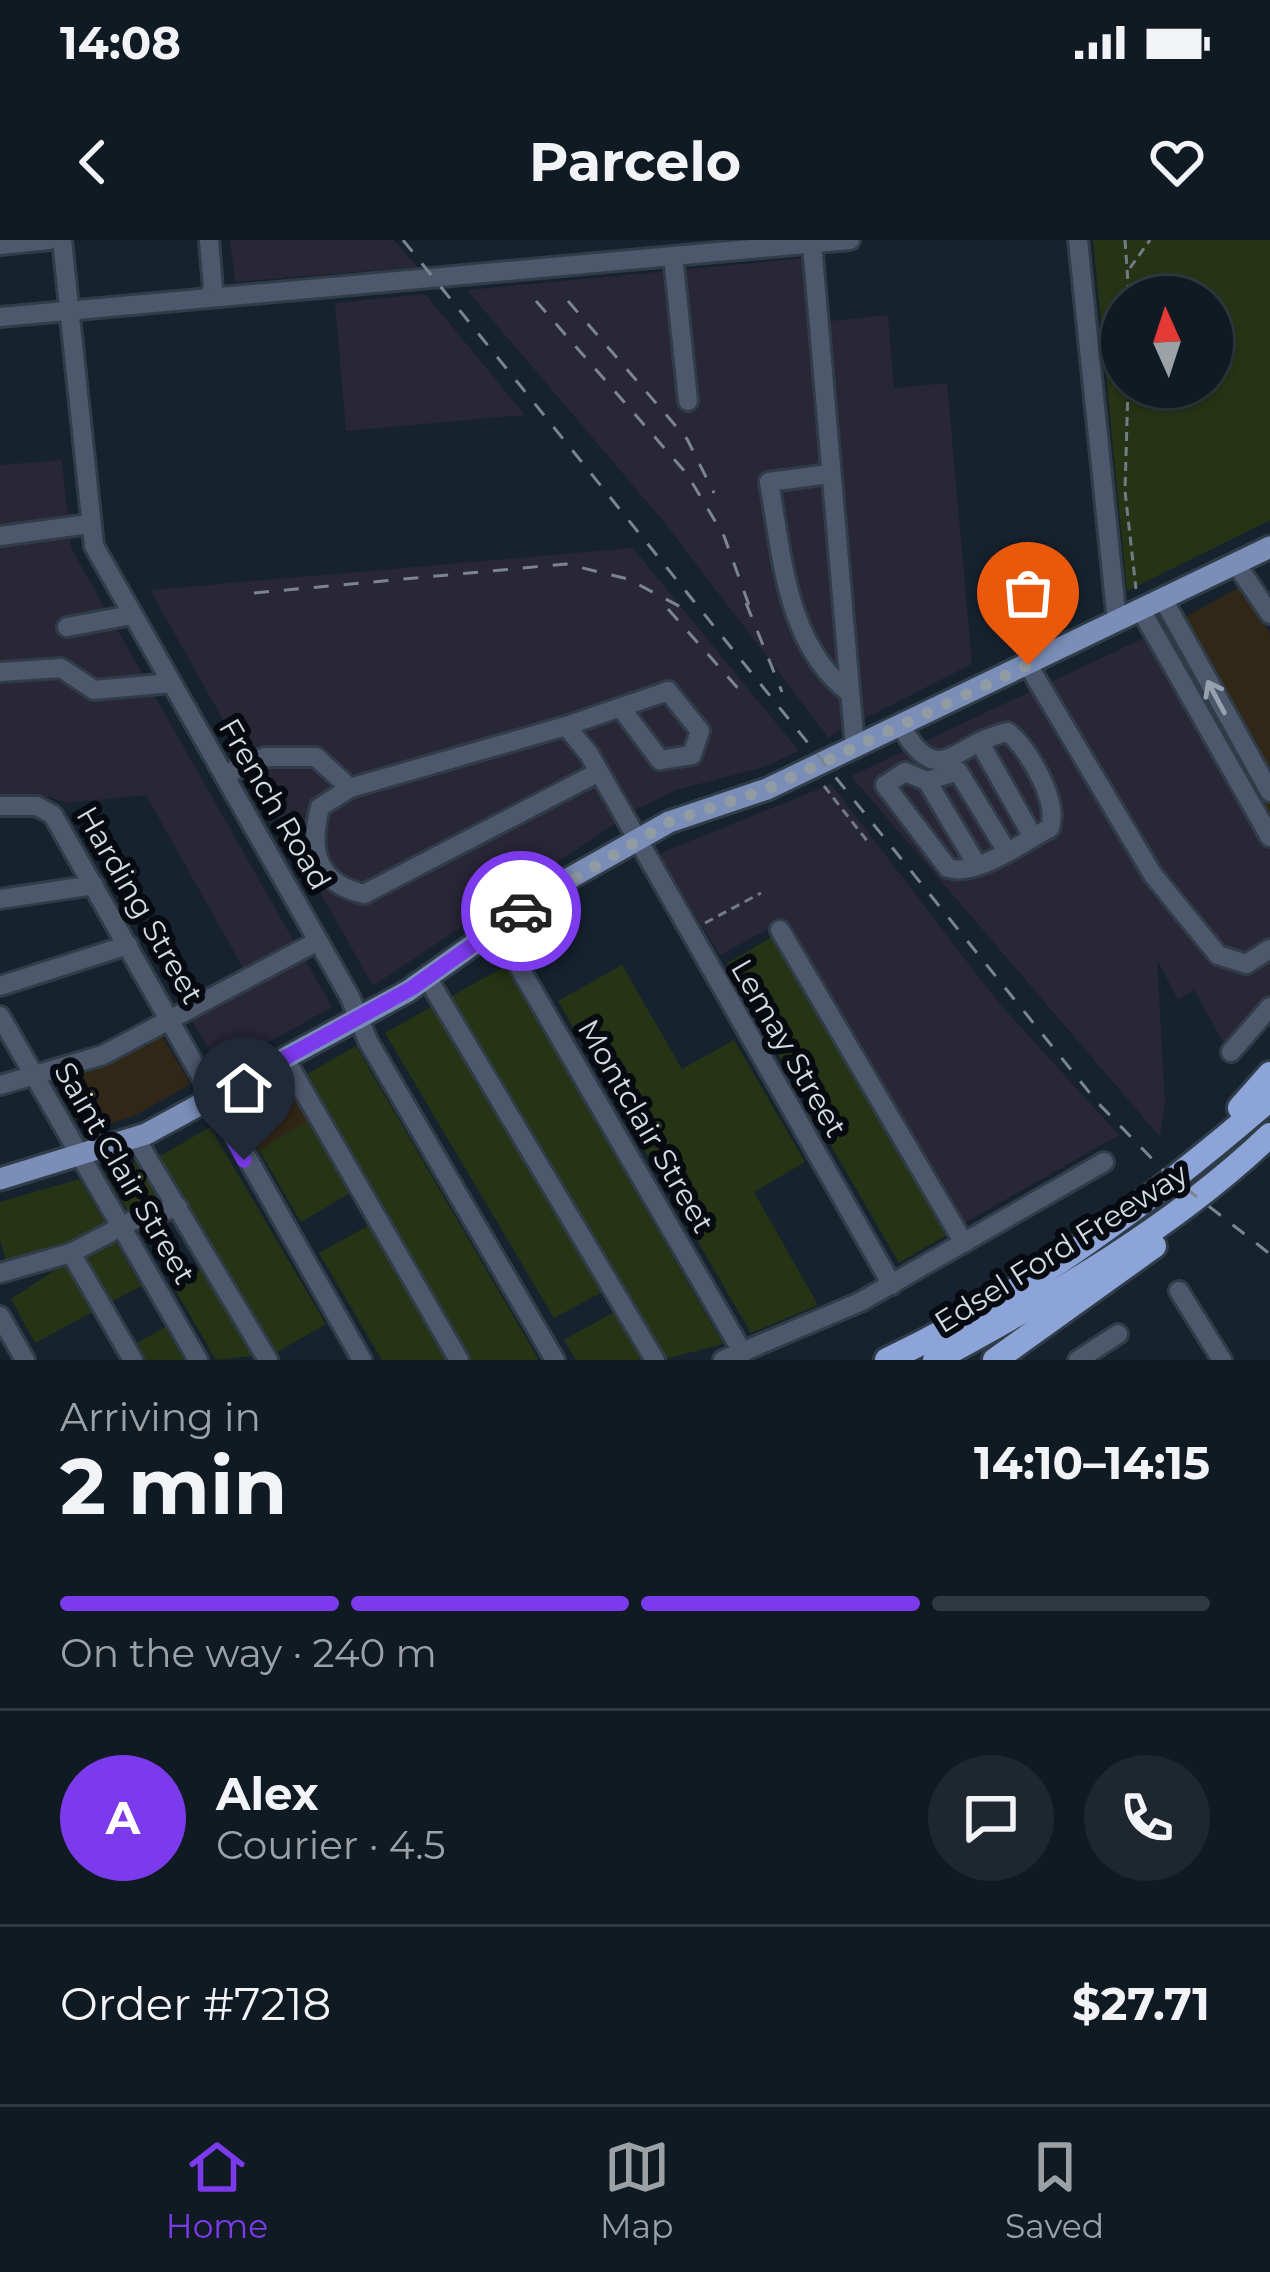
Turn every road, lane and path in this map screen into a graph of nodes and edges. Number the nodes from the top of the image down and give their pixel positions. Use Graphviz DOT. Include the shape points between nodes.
graph roads {
  1 [pos="49,240"];
  2 [pos="62,240"];
  3 [pos="209,240"];
  4 [pos="586,240"];
  5 [pos="850,240"];
  6 [pos="1078,240"];
  7 [pos="1125,240"];
  8 [pos="1150,240"];
  9 [pos="812,244"];
  10 [pos="0,245"];
  11 [pos="673,256"];
  12 [pos="578,264"];
  13 [pos="1129,269"];
  14 [pos="1129,276"];
  15 [pos="208,297"];
  16 [pos="69,311"];
  17 [pos="0,317"];
  18 [pos="688,401"];
  19 [pos="1127,408"];
  20 [pos="829,474"];
  21 [pos="88,524"];
  22 [pos="0,536"];
  23 [pos="1270,547"];
  24 [pos="1236,564"];
  25 [pos="1163,599"];
  26 [pos="1138,600"];
  27 [pos="1270,614"];
  28 [pos="132,615"];
  29 [pos="1117,622"];
  30 [pos="67,627"];
  31 [pos="1028,665"];
  32 [pos="0,672"];
  33 [pos="171,683"];
  34 [pos="850,693"];
  35 [pos="621,708"];
  36 [pos="566,726"];
  37 [pos="901,726"];
  38 [pos="980,743"];
  39 [pos="855,748"];
  40 [pos="598,772"];
  41 [pos="224,775"];
  42 [pos="927,781"];
  43 [pos="824,786"];
  44 [pos="350,788"];
  45 [pos="1270,792"];
  46 [pos="0,806"];
  47 [pos="1033,837"];
  48 [pos="1270,837"];
  49 [pos="635,842"];
  50 [pos="868,842"];
  51 [pos="1006,850"];
  52 [pos="977,865"];
  53 [pos="94,885"];
  54 [pos="760,892"];
  55 [pos="0,899"];
  56 [pos="698,927"];
  57 [pos="497,929"];
  58 [pos="780,930"];
  59 [pos="318,941"];
  60 [pos="128,944"];
  61 [pos="1270,949"];
  62 [pos="428,979"];
  63 [pos="0,986"];
  64 [pos="1270,1007"];
  65 [pos="0,1016"];
  66 [pos="359,1018"];
  67 [pos="172,1020"];
  68 [pos="1231,1052"];
  69 [pos="285,1059"];
  70 [pos="1270,1074"];
  71 [pos="34,1076"];
  72 [pos="0,1085"];
  73 [pos="212,1098"];
  74 [pos="1270,1100"];
  75 [pos="1270,1135"];
  76 [pos="136,1138"];
  77 [pos="80,1156"];
  78 [pos="1196,1158"];
  79 [pos="1104,1162"];
  80 [pos="0,1179"];
  81 [pos="1215,1188"];
  82 [pos="178,1208"];
  83 [pos="121,1228"];
  84 [pos="969,1240"];
  85 [pos="71,1253"];
  86 [pos="0,1273"];
  87 [pos="892,1285"];
  88 [pos="1179,1291"];
  89 [pos="0,1316"];
  90 [pos="743,1353"];
  91 [pos="25,1360"];
  92 [pos="134,1360"];
  93 [pos="198,1360"];
  94 [pos="268,1360"];
  95 [pos="362,1360"];
  96 [pos="459,1360"];
  97 [pos="555,1360"];
  98 [pos="655,1360"];
  99 [pos="723,1360"];
  100 [pos="886,1360"];
  101 [pos="935,1360"];
  102 [pos="995,1360"];
  103 [pos="1078,1360"];
  104 [pos="1119,1360"];
  105 [pos="1222,1360"];
  1 -- 10 [label="street"];
  2 -- 16 [label="street, French Road"];
  3 -- 15 [label="street"];
  4 -- 12 [label="street"];
  5 -- 9 [label="street"];
  6 -- 29 [label="street"];
  7 -- 13 [label="path"];
  8 -- 13 [label="path"];
  9 -- 11 [label="street"];
  9 -- 20 [label="street"];
  11 -- 12 [label="street"];
  11 -- 18 [label="street"];
  12 -- 15 [label="street"];
  13 -- 14 [label="path"];
  15 -- 16 [label="street"];
  16 -- 17 [label="street"];
  16 -- 21 [label="street, French Road"];
  19 -- 26 [label="path" via="1125,491"];
  20 -- 34 [label="street"];
  20 -- 34 [label="street" via="770,482 792,610 833,681"];
  21 -- 22 [label="street"];
  21 -- 28 [label="street, French Road"];
  23 -- 24 [label="main road"];
  24 -- 25 [label="main road"];
  24 -- 27 [label="street"];
  25 -- 26 [label="main road"];
  45 -- 25 [label="street, one-way"];
  26 -- 29 [label="main road"];
  26 -- 48 [label="street"];
  28 -- 30 [label="street"];
  28 -- 33 [label="street, French Road"];
  29 -- 31 [label="main road"];
  31 -- 37 [label="main road"];
  31 -- 61 [label="street" via="1153,875 1218,955 1246,964"];
  32 -- 33 [label="street" via="61,668 94,690"];
  33 -- 41 [label="street, French Road"];
  34 -- 39 [label="street"];
  35 -- 36 [label="street"];
  36 -- 40 [label="street, Lemay Street"];
  36 -- 44 [label="street"];
  37 -- 38 [label="street" via="928,761"];
  37 -- 39 [label="main road"];
  38 -- 47 [label="street"];
  38 -- 47 [label="street" via="1008,732 1018,740 1052,805 1050,828"];
  39 -- 49 [label="main road"];
  40 -- 44 [label="street" via="364,894 338,888 312,840 320,807"];
  40 -- 49 [label="street, Lemay Street"];
  41 -- 44 [label="street" via="266,757 316,757"];
  41 -- 59 [label="street, French Road"];
  42 -- 51 [label="street" via="958,771"];
  42 -- 52 [label="street"];
  42 -- 52 [label="street" via="905,772 885,785 948,868"];
  43 -- 50 [label="path"];
  46 -- 53 [label="street, Harding Street" via="53,815"];
  47 -- 51 [label="street"];
  49 -- 57 [label="main road"];
  49 -- 87 [label="street, Lemay Street"];
  51 -- 52 [label="street"];
  53 -- 55 [label="street"];
  53 -- 60 [label="street, Harding Street"];
  54 -- 56 [label="path"];
  57 -- 62 [label="main road"];
  57 -- 90 [label="street, Montclair Street"];
  58 -- 84 [label="street"];
  59 -- 66 [label="street, French Road"];
  59 -- 67 [label="street"];
  60 -- 63 [label="street"];
  60 -- 67 [label="street, Harding Street"];
  62 -- 66 [label="main road"];
  62 -- 98 [label="street"];
  64 -- 68 [label="street"];
  65 -- 71 [label="street, Saint Clair Street"];
  66 -- 69 [label="main road"];
  66 -- 97 [label="street, French Road"];
  67 -- 71 [label="street" via="103,1055"];
  67 -- 73 [label="street, Harding Street"];
  69 -- 73 [label="main road"];
  69 -- 96 [label="street"];
  70 -- 78 [label="highway"];
  71 -- 72 [label="street"];
  71 -- 77 [label="street, Saint Clair Street"];
  73 -- 76 [label="main road"];
  73 -- 95 [label="street, Harding Street"];
  74 -- 78 [label="highway, Edsel Ford Freeway"];
  75 -- 81 [label="highway, Edsel Ford Freeway"];
  76 -- 77 [label="main road"];
  76 -- 82 [label="street"];
  77 -- 80 [label="main road"];
  77 -- 83 [label="street, Saint Clair Street"];
  78 -- 100 [label="highway, Edsel Ford Freeway" via="1048,1272"];
  79 -- 84 [label="street"];
  81 -- 101 [label="highway, Edsel Ford Freeway"];
  81 -- 102 [label="highway" via="1152,1248"];
  82 -- 83 [label="street"];
  82 -- 94 [label="street"];
  83 -- 85 [label="street"];
  83 -- 93 [label="street, Saint Clair Street"];
  84 -- 87 [label="street"];
  85 -- 86 [label="street"];
  85 -- 92 [label="street"];
  87 -- 90 [label="street"];
  88 -- 105 [label="street"];
  89 -- 91 [label="street"];
  90 -- 99 [label="street"];
  103 -- 104 [label="street" via="1113,1337"];
}
